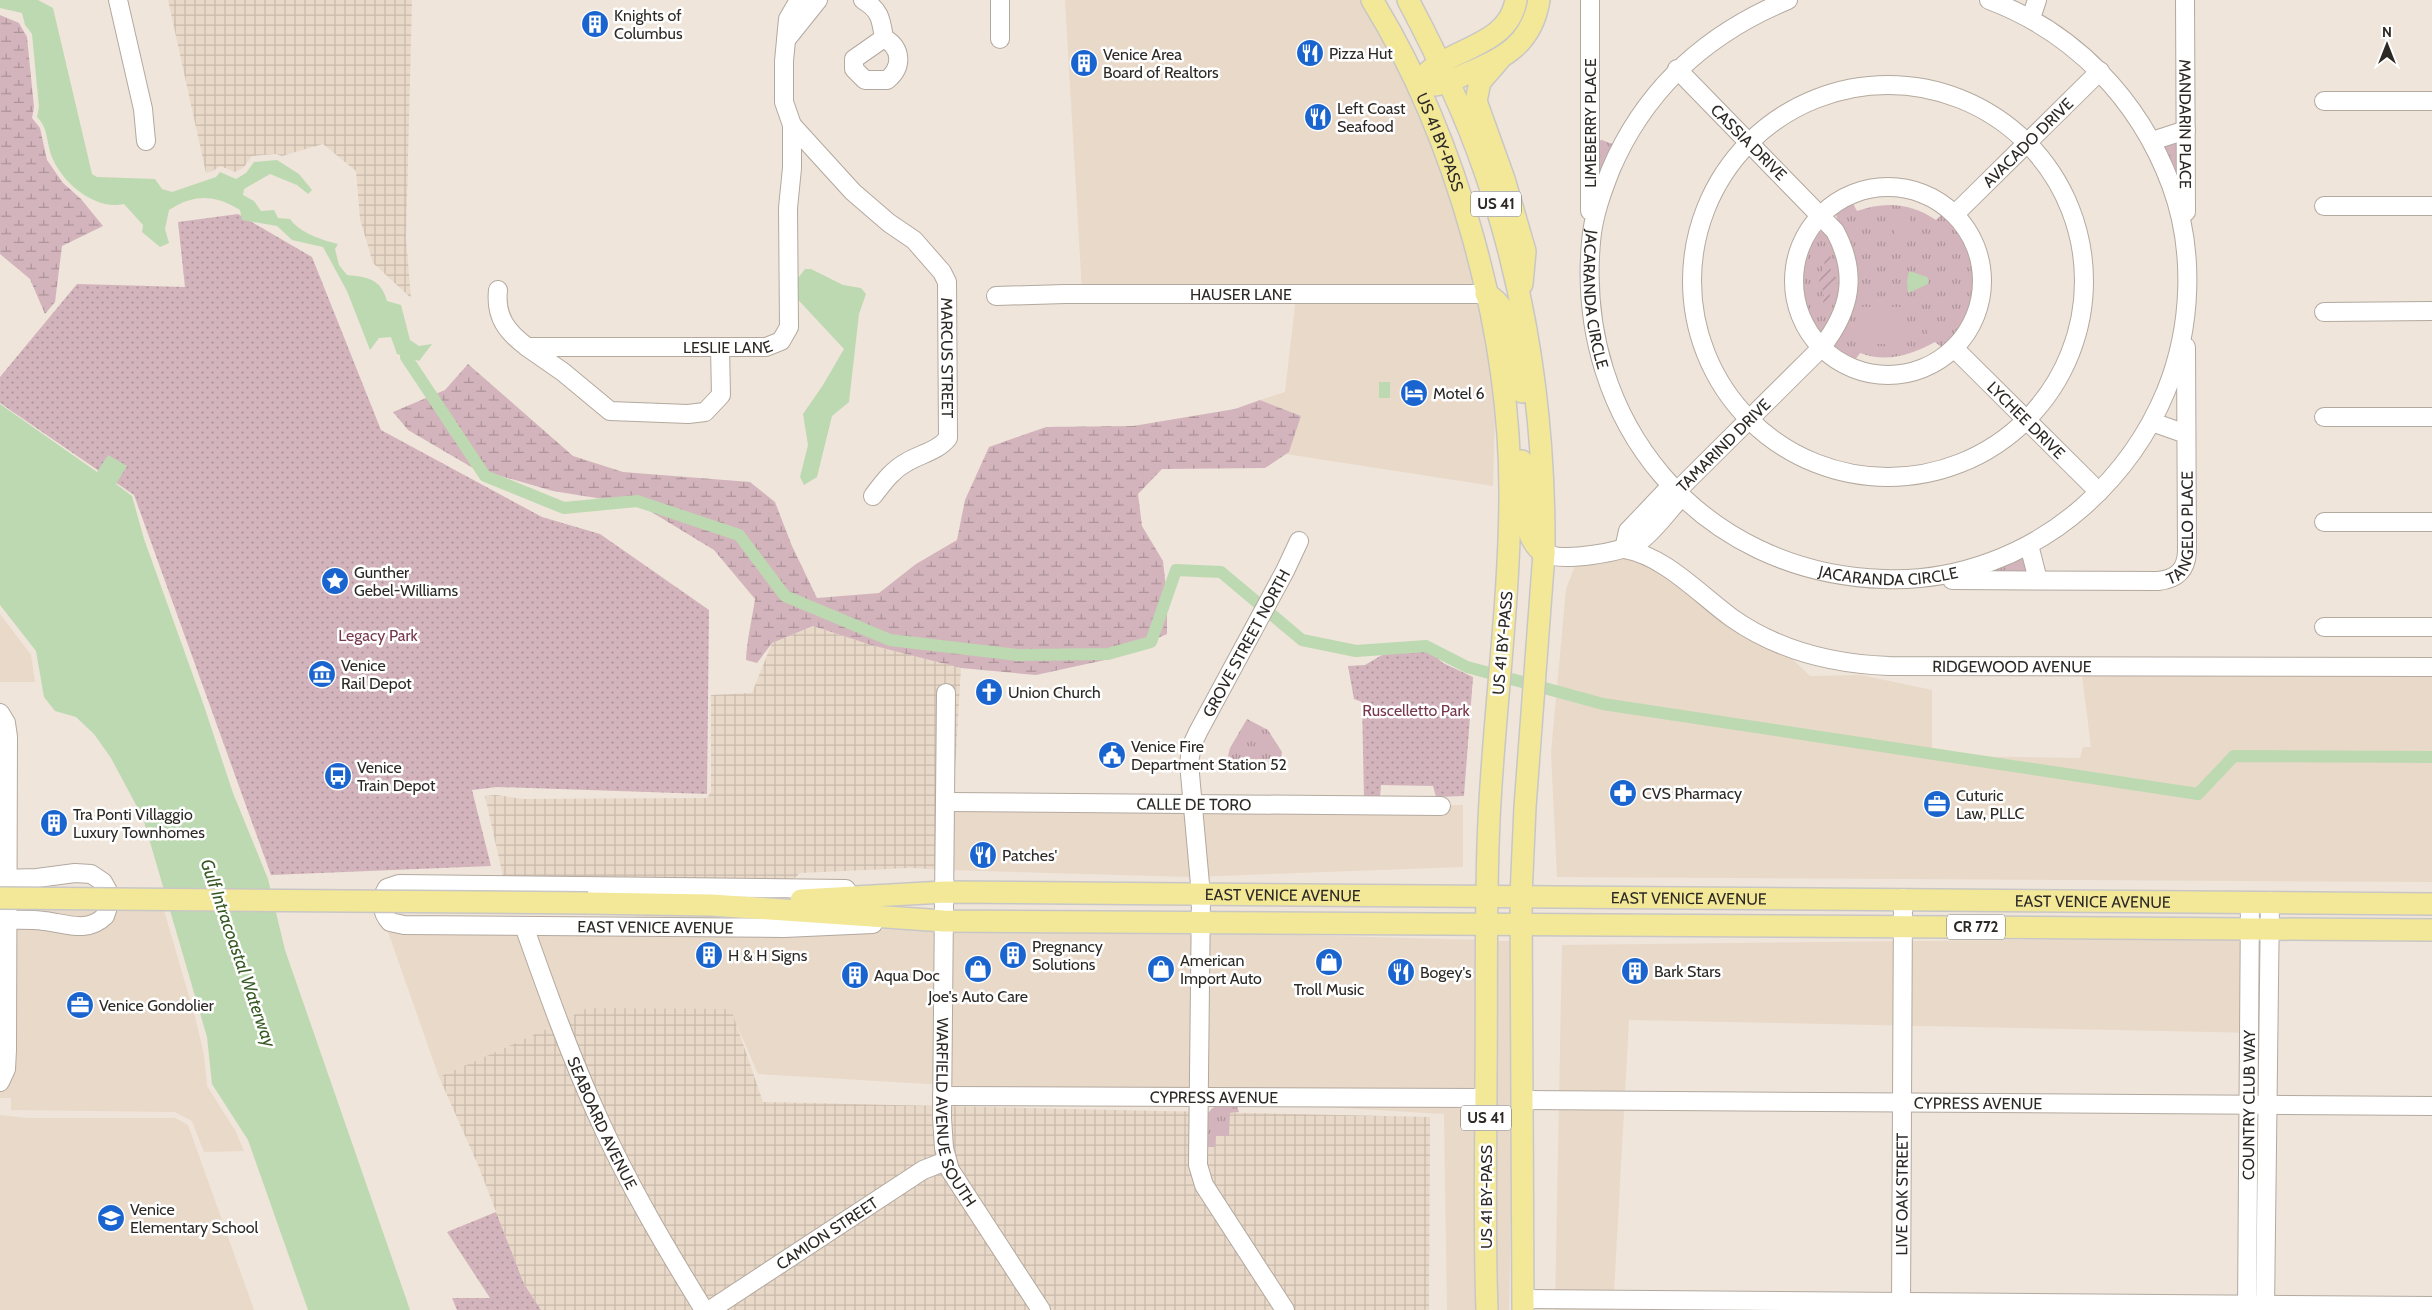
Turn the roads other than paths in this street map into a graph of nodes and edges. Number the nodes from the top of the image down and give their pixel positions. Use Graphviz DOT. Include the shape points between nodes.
graph roads {
  1 [pos="118,0"];
  2 [pos="799,0"];
  3 [pos="818,0"];
  4 [pos="863,0"];
  5 [pos="1000,0"];
  6 [pos="1372,0"];
  7 [pos="1408,0"];
  8 [pos="1516,0"];
  9 [pos="1539,0"];
  10 [pos="1590,0"];
  11 [pos="1788,0"];
  12 [pos="1989,0"];
  13 [pos="2037,0"];
  14 [pos="2185,0"];
  15 [pos="2031,18"];
  16 [pos="884,38"];
  17 [pos="1000,39"];
  18 [pos="785,43"];
  19 [pos="1499,60"];
  20 [pos="1439,63"];
  21 [pos="1677,70"];
  22 [pos="2100,71"];
  23 [pos="1449,82"];
  24 [pos="1418,86"];
  25 [pos="2432,100"];
  26 [pos="2324,101"];
  27 [pos="792,125"];
  28 [pos="2186,130"];
  29 [pos="146,141"];
  30 [pos="2152,141"];
  31 [pos="1749,142"];
  32 [pos="2027,142"];
  33 [pos="2324,206"];
  34 [pos="2432,206"];
  35 [pos="1821,214"];
  36 [pos="1955,214"];
  37 [pos="1590,246"];
  38 [pos="2186,248"];
  39 [pos="498,290"];
  40 [pos="1486,294"];
  41 [pos="996,296"];
  42 [pos="1521,304"];
  43 [pos="2186,309"];
  44 [pos="2432,311"];
  45 [pos="2324,312"];
  46 [pos="528,347"];
  47 [pos="720,347"];
  48 [pos="1821,348"];
  49 [pos="1954,348"];
  50 [pos="1505,407"];
  51 [pos="2324,417"];
  52 [pos="2432,417"];
  53 [pos="1749,420"];
  54 [pos="2026,420"];
  55 [pos="1538,421"];
  56 [pos="2152,422"];
  57 [pos="2186,434"];
  58 [pos="1677,491"];
  59 [pos="2099,492"];
  60 [pos="873,496"];
  61 [pos="2324,522"];
  62 [pos="2432,522"];
  63 [pos="1300,541"];
  64 [pos="2029,545"];
  65 [pos="1624,549"];
  66 [pos="1544,554"];
  67 [pos="1914,579"];
  68 [pos="2038,580"];
  69 [pos="2324,627"];
  70 [pos="2432,627"];
  71 [pos="2432,667"];
  72 [pos="946,693"];
  73 [pos="1,714"];
  74 [pos="946,802"];
  75 [pos="1194,803"];
  76 [pos="1440,806"];
  77 [pos="4,879"];
  78 [pos="944,892"];
  79 [pos="1201,895"];
  80 [pos="1521,896"];
  81 [pos="1487,897"];
  82 [pos="0,898"];
  83 [pos="1903,898"];
  84 [pos="2260,901"];
  85 [pos="2432,904"];
  86 [pos="710,905"];
  87 [pos="4,920"];
  88 [pos="944,921"];
  89 [pos="1200,922"];
  90 [pos="1487,925"];
  91 [pos="1521,925"];
  92 [pos="524,926"];
  93 [pos="1902,926"];
  94 [pos="2260,929"];
  95 [pos="2432,930"];
  96 [pos="0,1082"];
  97 [pos="942,1096"];
  98 [pos="1198,1097"];
  99 [pos="1486,1098"];
  100 [pos="1523,1100"];
  101 [pos="1902,1101"];
  102 [pos="2247,1105"];
  103 [pos="2266,1105"];
  104 [pos="2432,1106"];
  105 [pos="946,1161"];
  106 [pos="1523,1304"];
  107 [pos="1901,1306"];
  108 [pos="2432,1306"];
  109 [pos="2247,1307"];
  110 [pos="2265,1307"];
  111 [pos="704,1310"];
  112 [pos="710,1310"];
  113 [pos="1041,1310"];
  114 [pos="1285,1310"];
  115 [pos="1487,1310"];
  1 -- 29 [label="street" via="143,109"];
  2 -- 18 [label="street, LESLIE LANE" via="788,19"];
  3 -- 18 [label="street"];
  4 -- 16 [label="street" via="876,7 881,16"];
  5 -- 17 [label="street"];
  6 -- 24 [label="main road, US 41 BY-PASS / US 41"];
  7 -- 20 [label="main road, US 41 BY-PASS / US 41"];
  8 -- 20 [label="main road" via="1508,21 1496,34"];
  9 -- 19 [label="main road" via="1529,31"];
  10 -- 37 [label="street, LIMEBERRY PLACE"];
  11 -- 21 [label="street, JACARANDA CIRCLE" via="1733,27"];
  12 -- 15 [label="street, JACARANDA CIRCLE"];
  13 -- 15 [label="street"];
  14 -- 28 [label="street, MANDARIN PLACE"];
  15 -- 22 [label="street, JACARANDA CIRCLE" via="2073,47"];
  18 -- 27 [label="street, LESLIE LANE" via="784,102"];
  19 -- 23 [label="main road"];
  19 -- 42 [label="main road" via="1480,82 1476,101 1507,187 1525,251"];
  20 -- 23 [label="main road, US 41 BY-PASS / US 41"];
  20 -- 24 [label="main road" via="1428,71"];
  21 -- 31 [label="street, CASSIA DRIVE"];
  21 -- 37 [label="street, JACARANDA CIRCLE" via="1646,107 1616,158 1598,207"];
  22 -- 30 [label="street, JACARANDA CIRCLE"];
  22 -- 32 [label="street, AVACADO DRIVE"];
  23 -- 24 [label="main road"];
  23 -- 42 [label="main road, US 41 BY-PASS / US 41" via="1493,196"];
  24 -- 40 [label="main road, US 41 BY-PASS / US 41" via="1454,178"];
  25 -- 26 [label="street"];
  27 -- 47 [label="street, LESLIE LANE" via="788,208 789,327 781,341 774,345"];
  27 -- 60 [label="street, MARCUS STREET" via="853,192 914,240 947,282 948,438 938,448 902,465"];
  28 -- 30 [label="street"];
  28 -- 38 [label="street, MANDARIN PLACE"];
  30 -- 38 [label="street, JACARANDA CIRCLE" via="2177,200"];
  31 -- 32 [label="street" via="1780,118 1814,100 1850,89 1889,85 1927,88 1964,100 1997,117"];
  31 -- 35 [label="street, CASSIA DRIVE"];
  31 -- 53 [label="street" via="1724,174 1705,212 1693,253 1691,282 1696,323 1704,349 1722,385"];
  32 -- 36 [label="street, AVACADO DRIVE"];
  32 -- 54 [label="street" via="2052,173 2071,208 2081,247 2084,287 2080,320 2071,352 2048,396"];
  33 -- 34 [label="street"];
  35 -- 36 [label="street" via="1853,194 1887,188 1928,196"];
  35 -- 48 [label="street" via="1800,246 1794,281 1800,316"];
  35 -- 48 [label="street, CASSIA DRIVE" via="1842,245 1849,279 1843,313"];
  36 -- 49 [label="street" via="1975,244 1983,280 1976,317"];
  37 -- 58 [label="street, JACARANDA CIRCLE" via="1593,321 1609,387 1636,441 1658,472"];
  38 -- 43 [label="street, JACARANDA CIRCLE"];
  39 -- 46 [label="street" via="502,322 512,336"];
  40 -- 41 [label="street, HAUSER LANE"];
  40 -- 50 [label="main road, US 41 BY-PASS / US 41"];
  40 -- 55 [label="main road" via="1500,304 1507,316 1521,387"];
  42 -- 55 [label="main road, US 41 BY-PASS / US 41"];
  43 -- 56 [label="street, JACARANDA CIRCLE" via="2175,364"];
  43 -- 57 [label="street, TANGELO PLACE"];
  44 -- 45 [label="street"];
  46 -- 47 [label="street, LESLIE LANE"];
  46 -- 47 [label="street" via="610,411 688,414 704,412 721,395"];
  48 -- 49 [label="street" via="1852,368 1879,375 1914,371"];
  48 -- 53 [label="street, TAMARIND DRIVE"];
  49 -- 54 [label="street, LYCHEE DRIVE"];
  50 -- 66 [label="main road" via="1519,435 1527,528"];
  50 -- 81 [label="main road, US 41 BY-PASS / US 41" via="1510,492 1507,589 1489,817"];
  51 -- 52 [label="street"];
  53 -- 54 [label="street" via="1773,440 1805,459 1841,472 1886,478 1921,475 1964,462 1992,448"];
  53 -- 58 [label="street, TAMARIND DRIVE"];
  54 -- 59 [label="street, LYCHEE DRIVE"];
  55 -- 66 [label="main road, US 41 BY-PASS / US 41"];
  56 -- 57 [label="street"];
  56 -- 59 [label="street, JACARANDA CIRCLE" via="2124,466"];
  57 -- 68 [label="street, TANGELO PLACE" via="2187,552 2181,572 2158,581"];
  58 -- 65 [label="street, TAMARIND DRIVE" via="1677,502 1640,541"];
  58 -- 67 [label="street, JACARANDA CIRCLE" via="1729,534 1788,562 1854,578"];
  59 -- 64 [label="street, JACARANDA CIRCLE" via="2064,522"];
  61 -- 62 [label="street"];
  63 -- 75 [label="street, GROVE STREET NORTH" via="1192,745 1189,763"];
  64 -- 67 [label="street, JACARANDA CIRCLE" via="1970,568"];
  64 -- 68 [label="street"];
  65 -- 66 [label="street, TAMARIND DRIVE" via="1566,556"];
  65 -- 71 [label="street, RIDGEWOOD AVENUE" via="1660,564 1758,634 1801,653 1838,662 1889,666"];
  66 -- 80 [label="main road, US 41 BY-PASS / US 41" via="1524,807"];
  67 -- 68 [label="street, TANGELO PLACE"];
  69 -- 70 [label="street"];
  72 -- 74 [label="street, WARFIELD AVENUE SOUTH"];
  73 -- 77 [label="street" via="8,738"];
  74 -- 75 [label="street, CALLE DE TORO"];
  74 -- 78 [label="street, WARFIELD AVENUE SOUTH"];
  75 -- 76 [label="street, CALLE DE TORO"];
  75 -- 79 [label="street, GROVE STREET NORTH"];
  77 -- 87 [label="street"];
  77 -- 87 [label="street" via="88,873 103,882 109,895 105,916 90,925 78,927 44,921"];
  78 -- 79 [label="main road, EAST VENICE AVENUE"];
  78 -- 86 [label="main road, EAST VENICE AVENUE"];
  78 -- 88 [label="street, WARFIELD AVENUE SOUTH"];
  78 -- 92 [label="street, EAST VENICE AVENUE" via="780,887 399,884 387,888 383,894 382,911 396,925"];
  79 -- 81 [label="main road, EAST VENICE AVENUE"];
  79 -- 89 [label="street, GROVE STREET NORTH"];
  80 -- 81 [label="main road, EAST VENICE AVENUE / CR 772"];
  80 -- 83 [label="main road, EAST VENICE AVENUE / CR 772"];
  80 -- 91 [label="main road, US 41 BY-PASS / US 41"];
  81 -- 90 [label="main road, US 41 BY-PASS / US 41"];
  82 -- 86 [label="main road, EAST VENICE AVENUE, bridge"];
  83 -- 84 [label="main road, EAST VENICE AVENUE / CR 772" via="2042,902"];
  83 -- 93 [label="street, LIVE OAK STREET"];
  84 -- 85 [label="main road, EAST VENICE AVENUE / CR 772"];
  84 -- 94 [label="street, COUNTRY CLUB WAY"];
  86 -- 88 [label="main road, EAST VENICE AVENUE"];
  87 -- 96 [label="street" via="7,1050 6,1068"];
  88 -- 89 [label="main road, EAST VENICE AVENUE"];
  88 -- 92 [label="street, EAST VENICE AVENUE" via="784,928"];
  88 -- 97 [label="street, WARFIELD AVENUE SOUTH"];
  89 -- 90 [label="main road, EAST VENICE AVENUE"];
  89 -- 98 [label="street, GROVE STREET NORTH"];
  90 -- 91 [label="main road, EAST VENICE AVENUE / CR 772"];
  90 -- 99 [label="main road, US 41 BY-PASS / US 41"];
  91 -- 93 [label="main road, EAST VENICE AVENUE / CR 772"];
  91 -- 100 [label="main road, US 41 BY-PASS / US 41"];
  92 -- 111 [label="street, SEABOARD AVENUE" via="565,1040 598,1118 660,1238"];
  93 -- 94 [label="main road, EAST VENICE AVENUE / CR 772"];
  93 -- 101 [label="street, LIVE OAK STREET"];
  94 -- 95 [label="main road, EAST VENICE AVENUE / CR 772"];
  94 -- 102 [label="street, COUNTRY CLUB WAY"];
  94 -- 103 [label="street, COUNTRY CLUB WAY"];
  97 -- 98 [label="street, CYPRESS AVENUE"];
  97 -- 105 [label="street, WARFIELD AVENUE SOUTH"];
  98 -- 99 [label="street, CYPRESS AVENUE"];
  98 -- 114 [label="street, GROVE STREET NORTH" via="1200,1176"];
  99 -- 115 [label="main road, US 41 BY-PASS / US 41"];
  100 -- 101 [label="street, CYPRESS AVENUE"];
  100 -- 106 [label="main road, US 41 BY-PASS / US 41"];
  101 -- 102 [label="street, CYPRESS AVENUE"];
  101 -- 107 [label="street, LIVE OAK STREET"];
  102 -- 103 [label="street, CYPRESS AVENUE"];
  102 -- 109 [label="street, COUNTRY CLUB WAY"];
  103 -- 104 [label="street, CYPRESS AVENUE"];
  103 -- 110 [label="street, COUNTRY CLUB WAY"];
  105 -- 112 [label="street, CAMION STREET" via="923,1170"];
  105 -- 113 [label="street, WARFIELD AVENUE SOUTH"];
  106 -- 107 [label="street"];
  107 -- 109 [label="street"];
  108 -- 110 [label="street"];
  109 -- 110 [label="street"];
}
